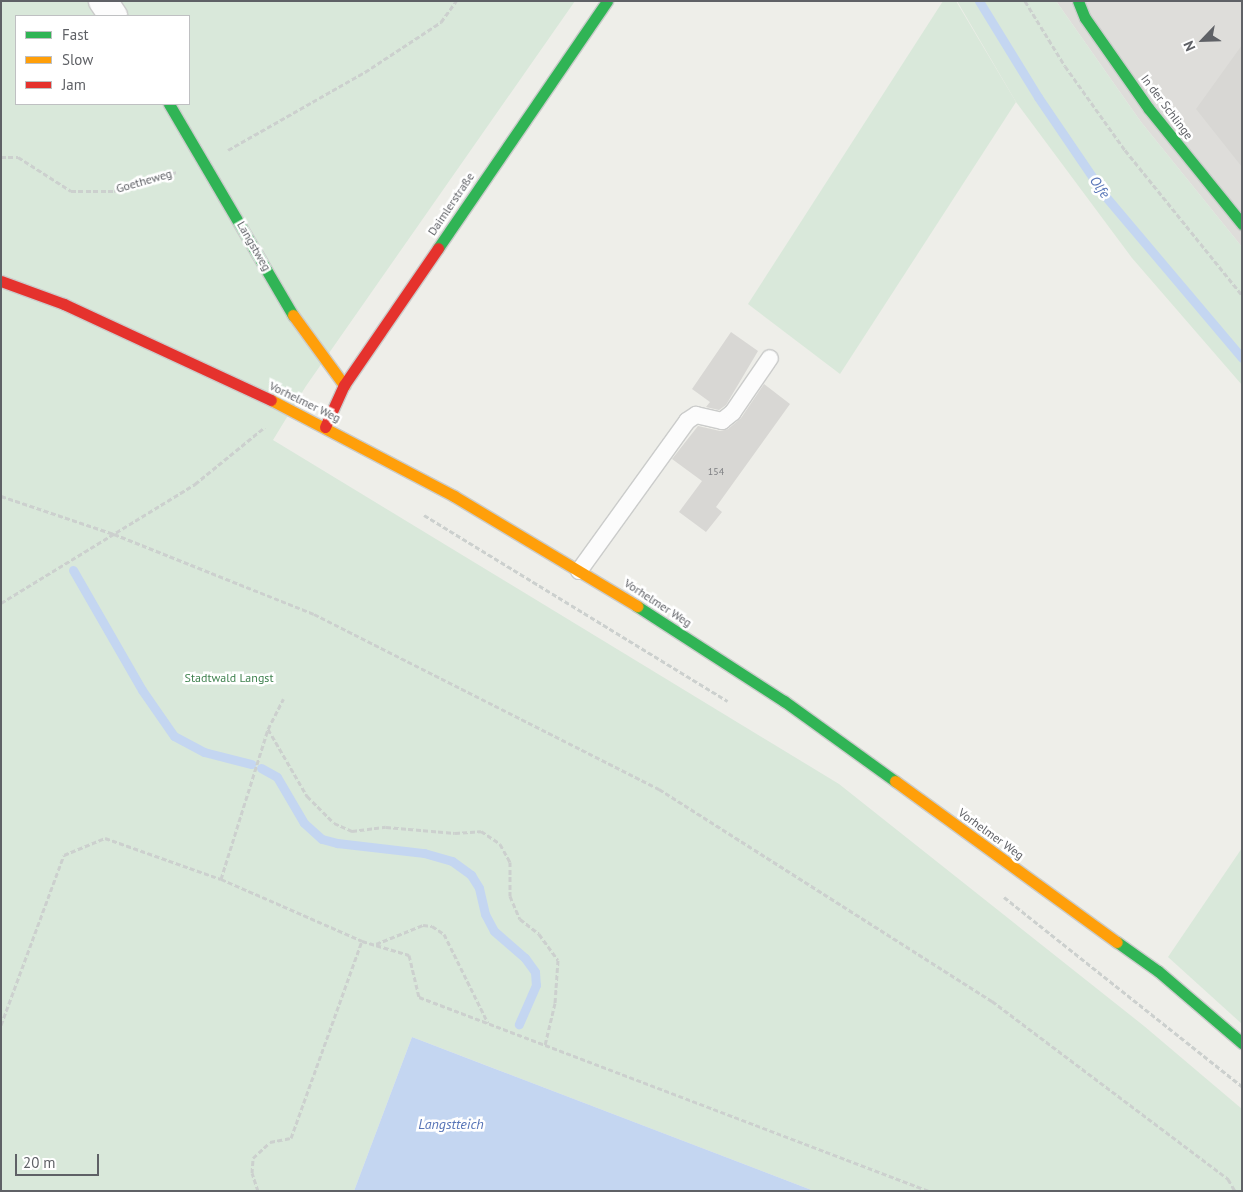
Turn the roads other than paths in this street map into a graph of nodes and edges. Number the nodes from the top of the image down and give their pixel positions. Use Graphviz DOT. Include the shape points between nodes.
graph roads {
  1 [pos="104,1"];
  2 [pos="607,1"];
  3 [pos="1078,1"];
  4 [pos="112,15"];
  5 [pos="170,105"];
  6 [pos="1242,224"];
  7 [pos="1,281"];
  8 [pos="770,358"];
  9 [pos="344,385"];
  10 [pos="325,427"];
  11 [pos="579,571"];
  12 [pos="1242,1043"];
  1 -- 4 [label="street"];
  2 -- 9 [label="street, Daimlerstraße"];
  3 -- 6 [label="street, In der Schlinge" via="1085,18 1149,109"];
  5 -- 9 [label="street, Langstweg" via="302,332"];
  7 -- 10 [label="street, Vorhelmer Weg" via="64,304"];
  8 -- 11 [label="lane" via="733,412 722,421 696,415 687,420"];
  9 -- 10 [label="street, Daimlerstraße"];
  10 -- 11 [label="street, Vorhelmer Weg" via="454,496"];
  11 -- 12 [label="street, Vorhelmer Weg" via="784,701 1158,971"];
}
